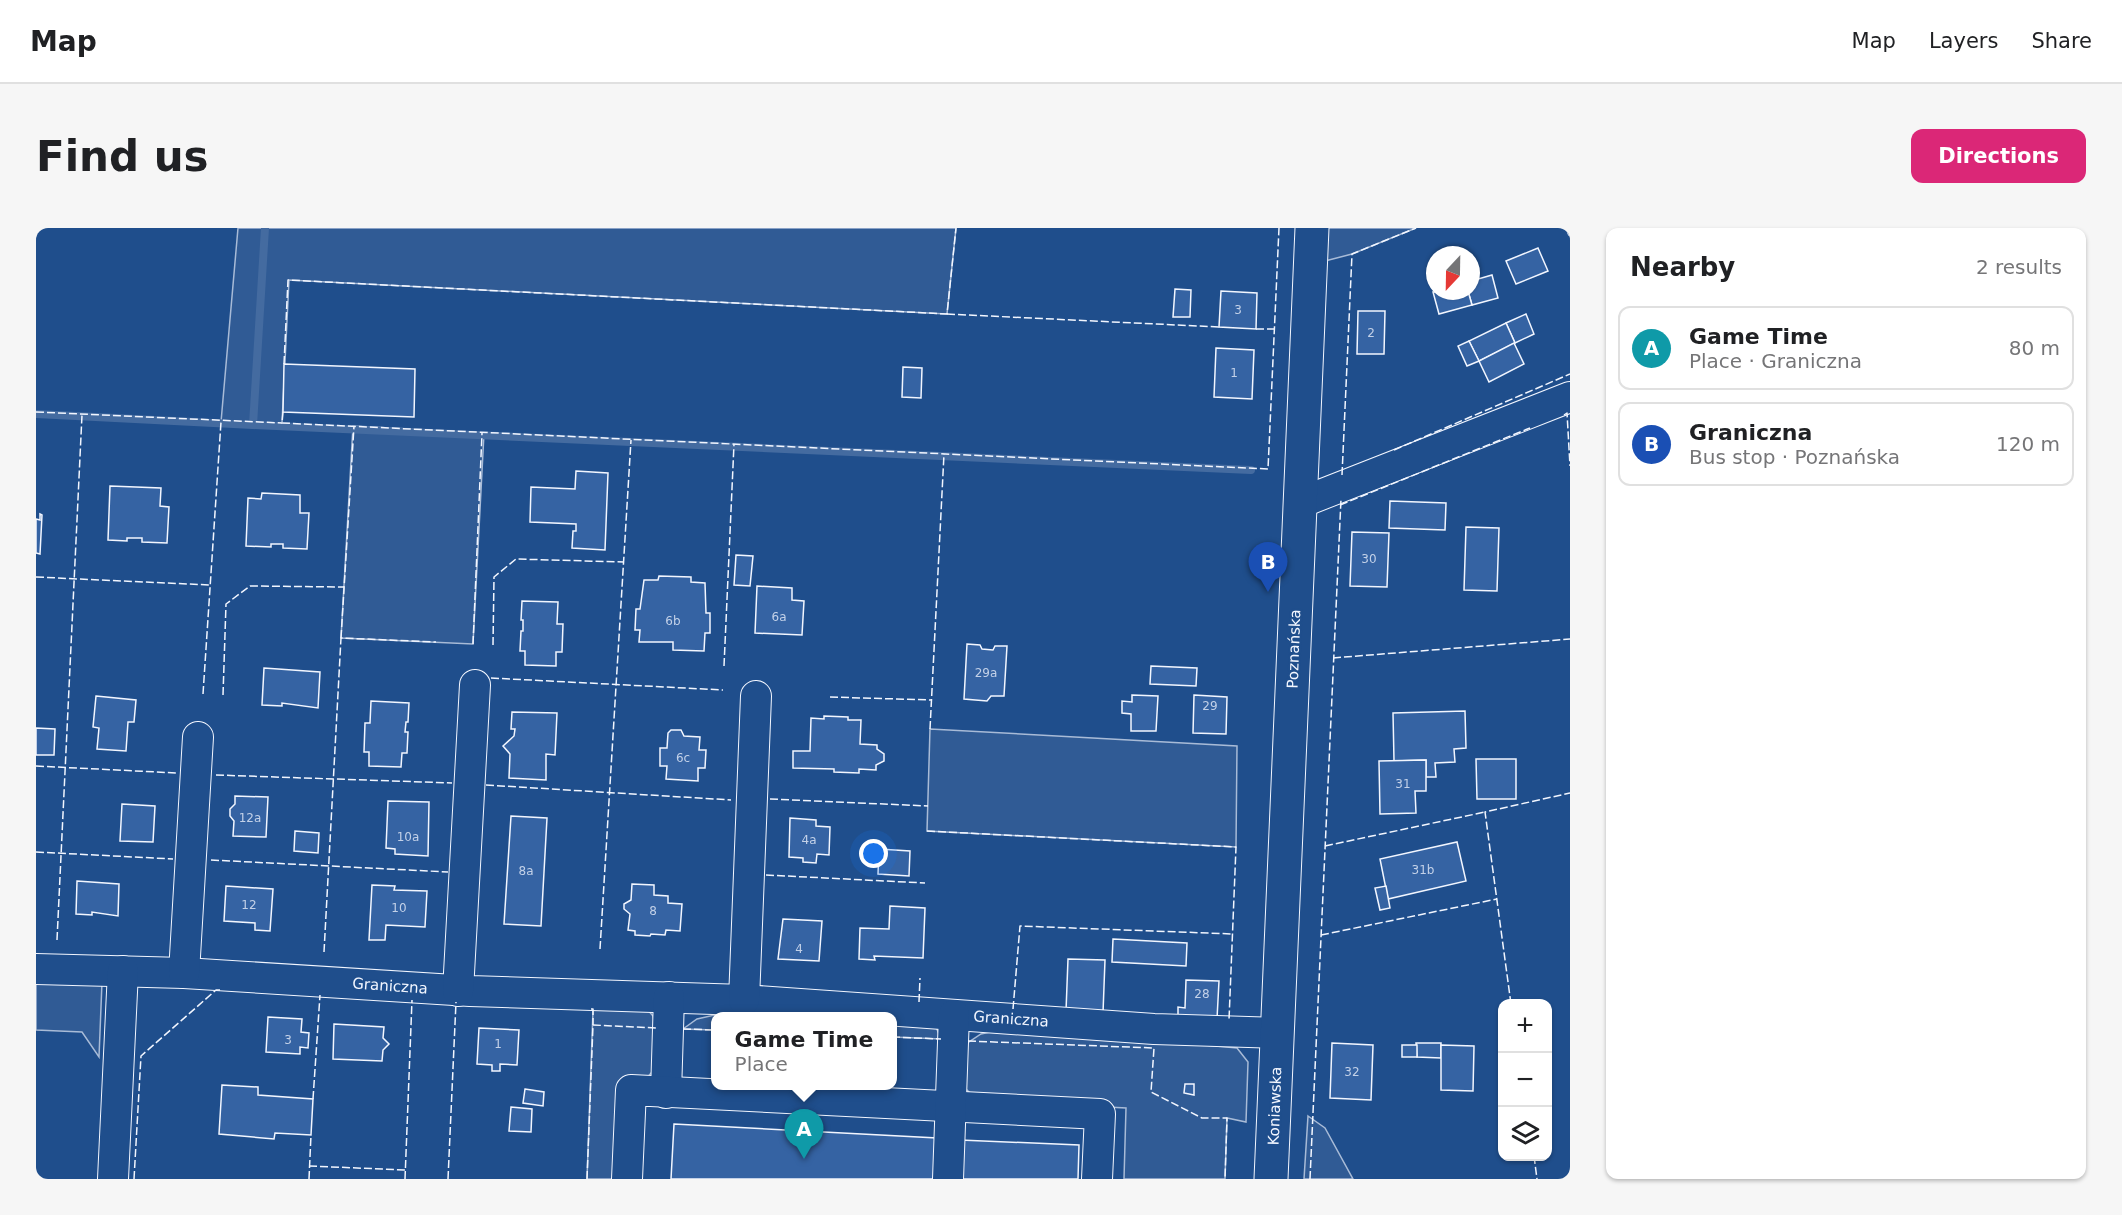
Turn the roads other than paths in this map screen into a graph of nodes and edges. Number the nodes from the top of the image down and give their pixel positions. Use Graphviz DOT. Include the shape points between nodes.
graph roads {
  1 [pos="1312,228"];
  2 [pos="1570,397"];
  3 [pos="1300,503"];
  4 [pos="475,686"];
  5 [pos="756,696"];
  6 [pos="198,737"];
  7 [pos="36,969"];
  8 [pos="123,971"];
  9 [pos="184,973"];
  10 [pos="458,991"];
  11 [pos="669,997"];
  12 [pos="744,1000"];
  13 [pos="954,1016"];
  14 [pos="1277,1033"];
  15 [pos="666,1092"];
  16 [pos="951,1106"];
  17 [pos="113,1179"];
  18 [pos="627,1179"];
  19 [pos="948,1179"];
  20 [pos="1097,1179"];
  21 [pos="1271,1179"];
  1 -- 3 [label="main road, Poznańska"];
  2 -- 3 [label="street"];
  3 -- 14 [label="main road, Poznańska"];
  4 -- 10 [label="street"];
  5 -- 12 [label="street"];
  6 -- 9 [label="street"];
  7 -- 8 [label="street, Graniczna"];
  8 -- 9 [label="street, Graniczna"];
  8 -- 17 [label="street"];
  9 -- 10 [label="street, Graniczna"];
  10 -- 11 [label="street, Graniczna"];
  11 -- 12 [label="street, Graniczna"];
  11 -- 15 [label="street"];
  12 -- 13 [label="street, Graniczna"];
  13 -- 14 [label="street, Graniczna"];
  13 -- 16 [label="street"];
  14 -- 21 [label="main road, Koniawska"];
  15 -- 16 [label="street"];
  15 -- 18 [label="street" via="631,1090"];
  16 -- 19 [label="street"];
  16 -- 20 [label="street" via="1100,1114"];
}
